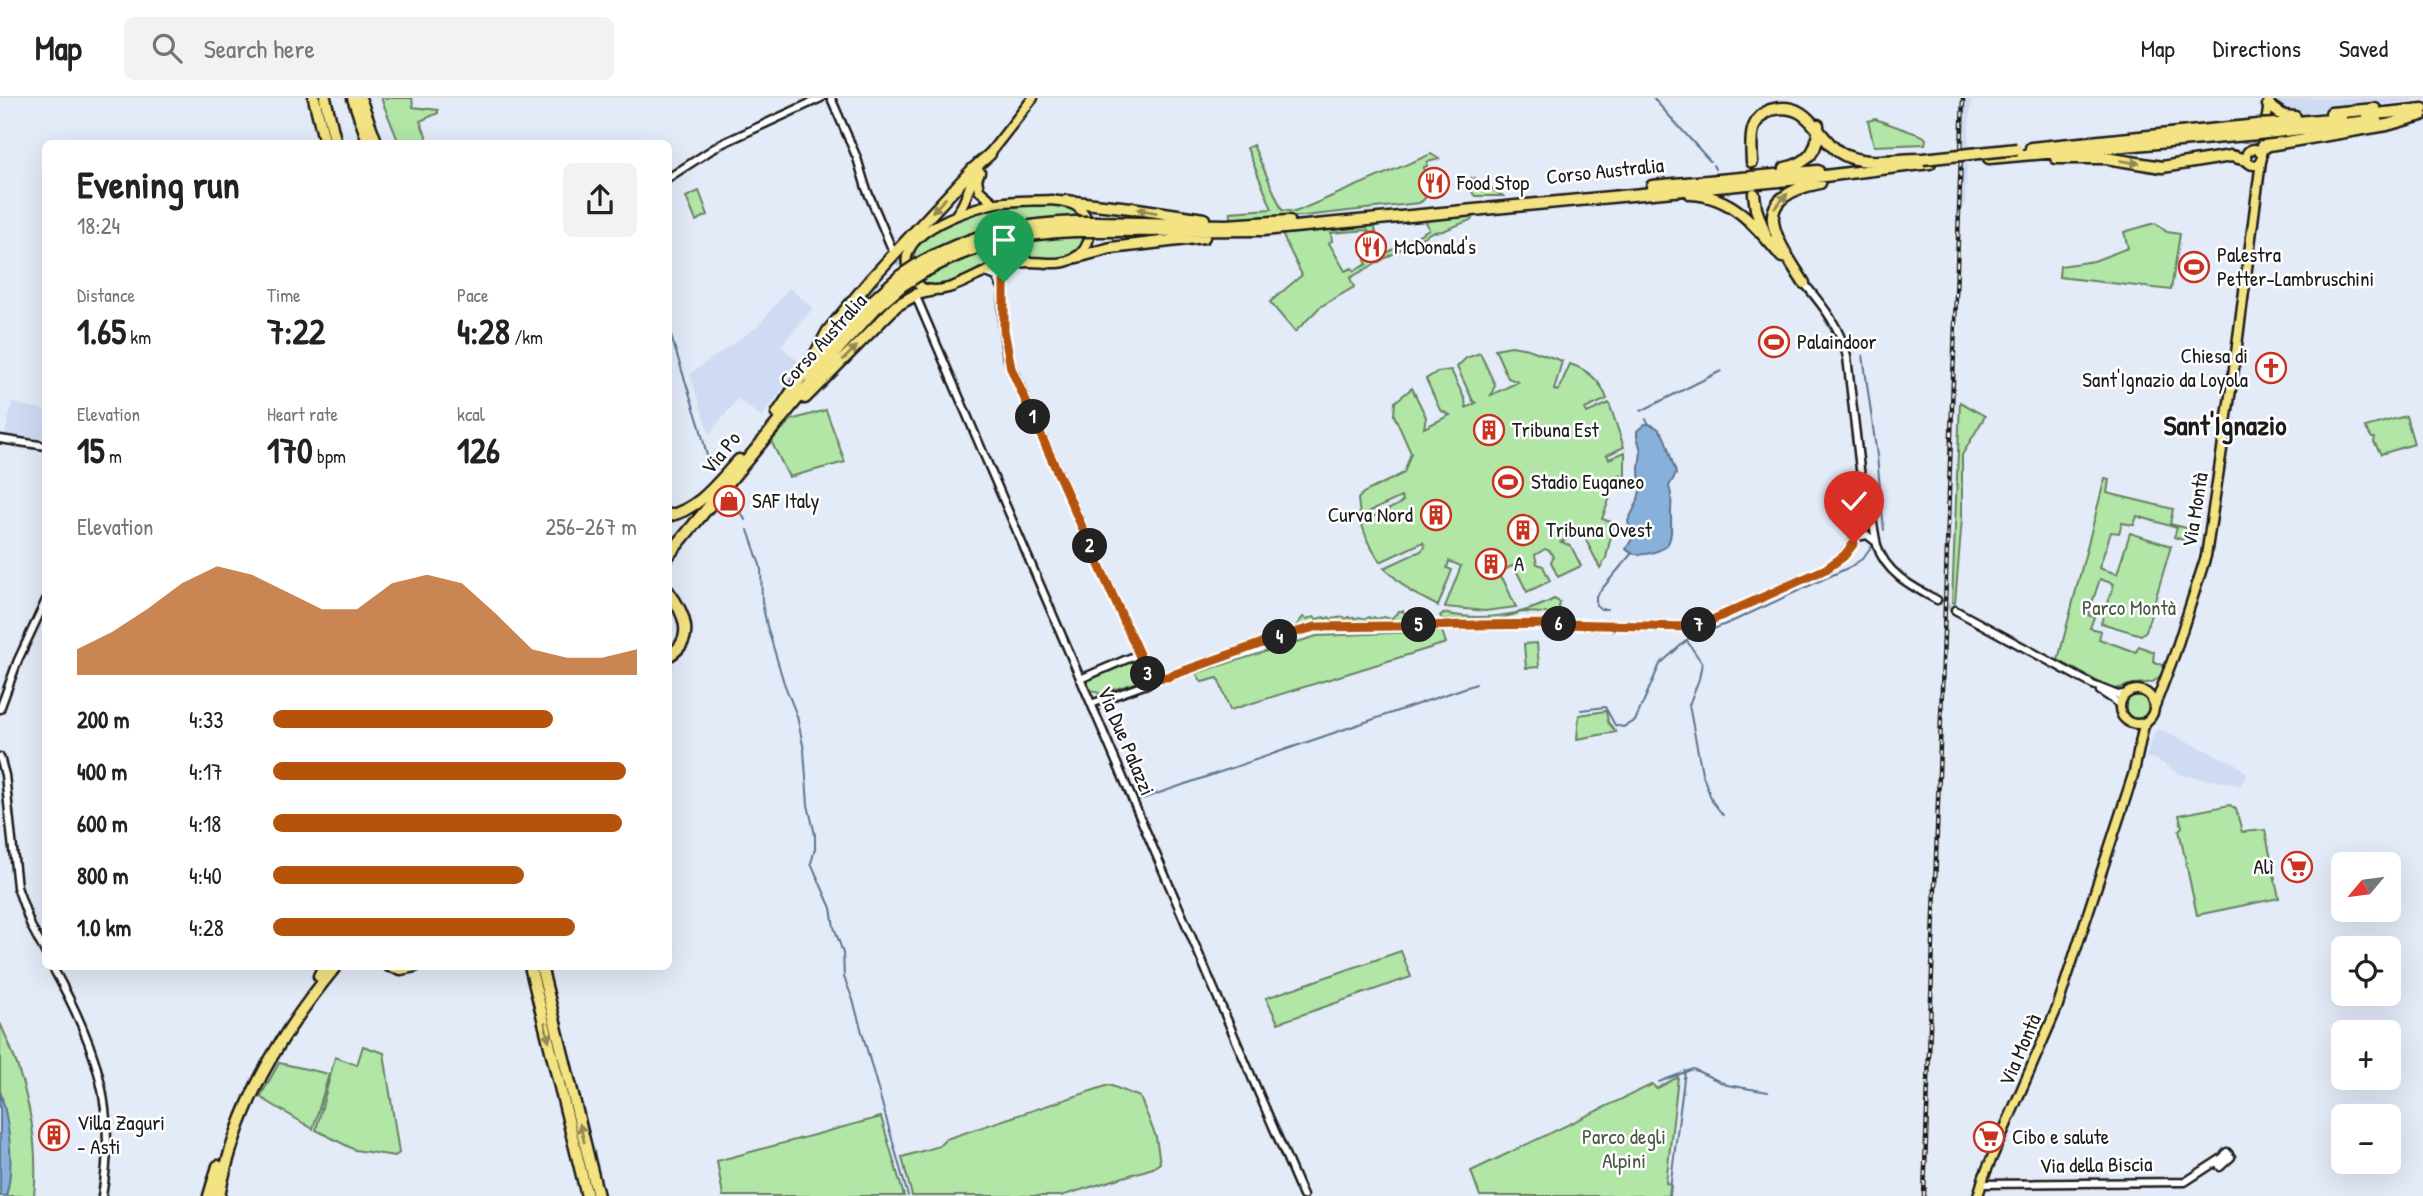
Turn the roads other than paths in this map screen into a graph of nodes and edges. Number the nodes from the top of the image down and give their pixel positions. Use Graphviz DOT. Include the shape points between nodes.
graph roads {
  1 [pos="314,98"];
  2 [pos="325,98"];
  3 [pos="353,98"];
  4 [pos="360,98"];
  5 [pos="821,98"];
  6 [pos="831,98"];
  7 [pos="1033,98"];
  8 [pos="2269,101"];
  9 [pos="2407,111"];
  10 [pos="2423,113"];
  11 [pos="1818,124"];
  12 [pos="2266,128"];
  13 [pos="324,140"];
  14 [pos="335,140"];
  15 [pos="368,140"];
  16 [pos="376,140"];
  17 [pos="2259,153"];
  18 [pos="990,154"];
  19 [pos="1989,158"];
  20 [pos="1927,161"];
  21 [pos="1752,162"];
  22 [pos="2247,162"];
  23 [pos="1882,169"];
  24 [pos="672,175"];
  25 [pos="1698,181"];
  26 [pos="2257,181"];
  27 [pos="1652,192"];
  28 [pos="1755,194"];
  29 [pos="1066,201"];
  30 [pos="994,203"];
  31 [pos="956,215"];
  32 [pos="1264,223"];
  33 [pos="1096,226"];
  34 [pos="1238,232"];
  35 [pos="916,237"];
  36 [pos="1768,240"];
  37 [pos="892,248"];
  38 [pos="1077,257"];
  39 [pos="1021,263"];
  40 [pos="984,272"];
  41 [pos="902,280"];
  42 [pos="1804,283"];
  43 [pos="930,291"];
  44 [pos="1004,291"];
  45 [pos="918,299"];
  46 [pos="849,307"];
  47 [pos="777,414"];
  48 [pos="766,435"];
  49 [pos="0,439"];
  50 [pos="42,445"];
  51 [pos="744,454"];
  52 [pos="1863,495"];
  53 [pos="672,515"];
  54 [pos="1863,517"];
  55 [pos="1874,522"];
  56 [pos="1857,537"];
  57 [pos="1876,541"];
  58 [pos="672,543"];
  59 [pos="672,551"];
  60 [pos="672,597"];
  61 [pos="1937,600"];
  62 [pos="42,609"];
  63 [pos="1955,610"];
  64 [pos="672,653"];
  65 [pos="1139,654"];
  66 [pos="2168,672"];
  67 [pos="1153,678"];
  68 [pos="1080,679"];
  69 [pos="2093,685"];
  70 [pos="2143,691"];
  71 [pos="2129,692"];
  72 [pos="1091,704"];
  73 [pos="2120,708"];
  74 [pos="2154,708"];
  75 [pos="0,709"];
  76 [pos="2146,722"];
  77 [pos="2130,723"];
  78 [pos="2139,755"];
  79 [pos="0,757"];
  80 [pos="42,947"];
  81 [pos="54,970"];
  82 [pos="325,970"];
  83 [pos="331,970"];
  84 [pos="531,970"];
  85 [pos="542,970"];
  86 [pos="322,978"];
  87 [pos="2207,1167"];
  88 [pos="1981,1184"];
  89 [pos="102,1196"];
  90 [pos="211,1196"];
  91 [pos="219,1196"];
  92 [pos="587,1196"];
  93 [pos="598,1196"];
  94 [pos="1303,1196"];
  95 [pos="1978,1196"];
  1 -- 13 [label="highway"];
  2 -- 14 [label="highway"];
  3 -- 15 [label="highway"];
  4 -- 16 [label="highway"];
  5 -- 24 [label="street" via="719,145"];
  6 -- 37 [label="street"];
  7 -- 18 [label="main road"];
  8 -- 9 [label="highway" via="2279,114 2292,117 2374,108"];
  8 -- 12 [label="main road, Via Montà"];
  9 -- 10 [label="highway"];
  9 -- 12 [label="highway"];
  10 -- 12 [label="highway"];
  10 -- 17 [label="highway" via="2269,145"];
  11 -- 20 [label="highway" via="1835,149 1848,157"];
  11 -- 21 [label="highway" via="1791,105 1766,111 1752,131"];
  11 -- 25 [label="highway" via="1815,150 1804,162"];
  12 -- 17 [label="main road, Via Montà"];
  12 -- 19 [label="highway, Corso Australia"];
  12 -- 20 [label="highway, Corso Australia, bridge"];
  17 -- 22 [label="main road" via="2254,165"];
  17 -- 22 [label="main road, Via Montà" via="2246,152"];
  17 -- 26 [label="main road, Via Montà"];
  18 -- 30 [label="main road" via="977,184"];
  18 -- 31 [label="main road" via="974,175 968,197"];
  18 -- 46 [label="highway, one-way" via="922,222"];
  19 -- 20 [label="highway, Corso Australia, bridge"];
  19 -- 22 [label="highway, one-way" via="2106,158 2162,167 2231,156"];
  20 -- 23 [label="highway, Corso Australia"];
  20 -- 25 [label="highway, Corso Australia"];
  22 -- 26 [label="main road"];
  23 -- 27 [label="highway, Corso Australia"];
  42 -- 23 [label="highway, one-way" via="1773,226 1779,200 1801,187"];
  25 -- 32 [label="highway, Corso Australia"];
  26 -- 66 [label="main road, Via Montà" via="2208,546"];
  27 -- 34 [label="highway, Corso Australia"];
  27 -- 36 [label="highway" via="1721,200"];
  28 -- 36 [label="highway"];
  29 -- 30 [label="main road"];
  32 -- 29 [label="highway, one-way"];
  29 -- 38 [label="main road" via="1080,209 1090,225 1086,247"];
  30 -- 31 [label="main road"];
  31 -- 35 [label="main road"];
  32 -- 33 [label="highway, Corso Australia"];
  33 -- 34 [label="highway, Corso Australia"];
  33 -- 41 [label="highway, Corso Australia, bridge" via="1035,224 995,231 963,241"];
  34 -- 38 [label="highway" via="1111,248"];
  35 -- 43 [label="main road" via="908,264 917,283"];
  35 -- 46 [label="highway"];
  36 -- 42 [label="highway"];
  38 -- 39 [label="main road" via="1064,262"];
  39 -- 40 [label="main road"];
  39 -- 44 [label="street" via="1009,271"];
  40 -- 43 [label="main road"];
  40 -- 44 [label="street" via="996,277"];
  41 -- 47 [label="highway, Corso Australia" via="858,314"];
  41 -- 48 [label="highway, Corso Australia"];
  42 -- 52 [label="street" via="1843,340"];
  48 -- 43 [label="highway, one-way" via="896,306"];
  44 -- 65 [label="street" via="1004,337 1011,368"];
  45 -- 68 [label="street, Via Due Palazzi"];
  46 -- 47 [label="highway" via="828,331"];
  47 -- 51 [label="highway, Via Po"];
  48 -- 59 [label="highway, Via Po"];
  49 -- 50 [label="street"];
  51 -- 53 [label="highway" via="697,503"];
  51 -- 58 [label="highway, Via Po"];
  52 -- 54 [label="street"];
  52 -- 55 [label="street"];
  54 -- 55 [label="street"];
  54 -- 56 [label="street"];
  54 -- 57 [label="street"];
  55 -- 57 [label="street"];
  56 -- 57 [label="street" via="1867,535"];
  56 -- 67 [label="street" via="1844,556 1826,569 1690,627 1315,627"];
  57 -- 61 [label="street" via="1897,575"];
  60 -- 64 [label="highway" via="687,627 681,646"];
  62 -- 75 [label="street"];
  63 -- 69 [label="street"];
  65 -- 67 [label="street"];
  65 -- 68 [label="street"];
  66 -- 70 [label="main road" via="2156,686"];
  66 -- 74 [label="main road, Via Montà"];
  67 -- 72 [label="street"];
  68 -- 72 [label="street, Via Due Palazzi"];
  69 -- 71 [label="street" via="2118,695"];
  69 -- 73 [label="street"];
  70 -- 71 [label="main road"];
  70 -- 74 [label="main road"];
  71 -- 73 [label="main road"];
  72 -- 94 [label="street, Via Due Palazzi"];
  73 -- 77 [label="main road"];
  74 -- 76 [label="main road, Via Montà"];
  76 -- 77 [label="main road"];
  76 -- 78 [label="main road, Via Montà"];
  77 -- 78 [label="main road"];
  78 -- 88 [label="main road, Via Montà" via="2057,1008"];
  79 -- 80 [label="street" via="18,887"];
  81 -- 89 [label="street" via="87,1034 104,1091 108,1145"];
  82 -- 86 [label="highway"];
  83 -- 86 [label="highway"];
  84 -- 92 [label="highway, one-way"];
  93 -- 85 [label="highway, one-way"];
  86 -- 90 [label="highway" via="258,1065 233,1121"];
  86 -- 91 [label="highway" via="273,1051 248,1100"];
  87 -- 87 [label="street, Via della Biscia" via="2225,1165 2230,1154 2227,1152"];
  87 -- 88 [label="street, Via della Biscia" via="2185,1182"];
  88 -- 95 [label="main road, Via Montà"];
}
